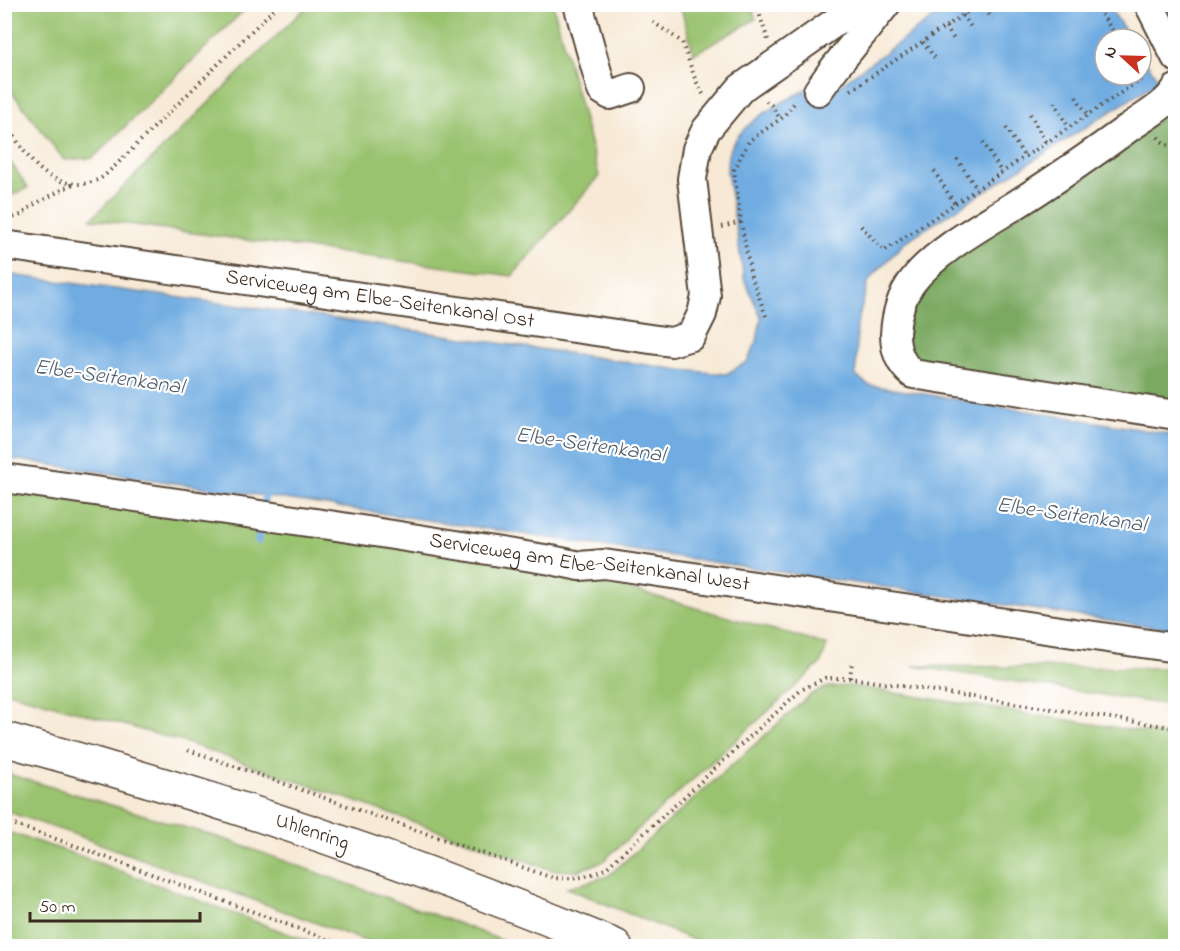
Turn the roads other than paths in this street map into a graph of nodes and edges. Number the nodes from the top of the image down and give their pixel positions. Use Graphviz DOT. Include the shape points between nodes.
graph roads {
  1 [pos="578,4"];
  2 [pos="861,4"];
  3 [pos="885,4"];
  4 [pos="1149,4"];
  5 [pos="1176,57"];
  6 [pos="631,87"];
  7 [pos="1176,89"];
  8 [pos="819,95"];
  9 [pos="4,245"];
  10 [pos="1176,415"];
  11 [pos="4,478"];
  12 [pos="1176,648"];
  13 [pos="4,732"];
  14 [pos="4,739"];
  15 [pos="37,748"];
  16 [pos="615,946"];
  1 -- 6 [label="lane" via="602,90 610,95"];
  2 -- 9 [label="lane, Serviceweg am Elbe-Seitenkanal Ost" via="741,88 706,130 697,149 692,179 706,296 691,336 671,342"];
  3 -- 8 [label="lane" via="833,70"];
  4 -- 5 [label="lane"];
  7 -- 10 [label="lane" via="1154,110 1071,170 950,247 922,270 902,299 895,338 898,355 913,374"];
  11 -- 12 [label="lane, Serviceweg am Elbe-Seitenkanal West" via="580,566 604,564"];
  13 -- 15 [label="highway"];
  14 -- 15 [label="highway, Uhlenring"];
  15 -- 16 [label="highway, Uhlenring" via="326,838"];
}
